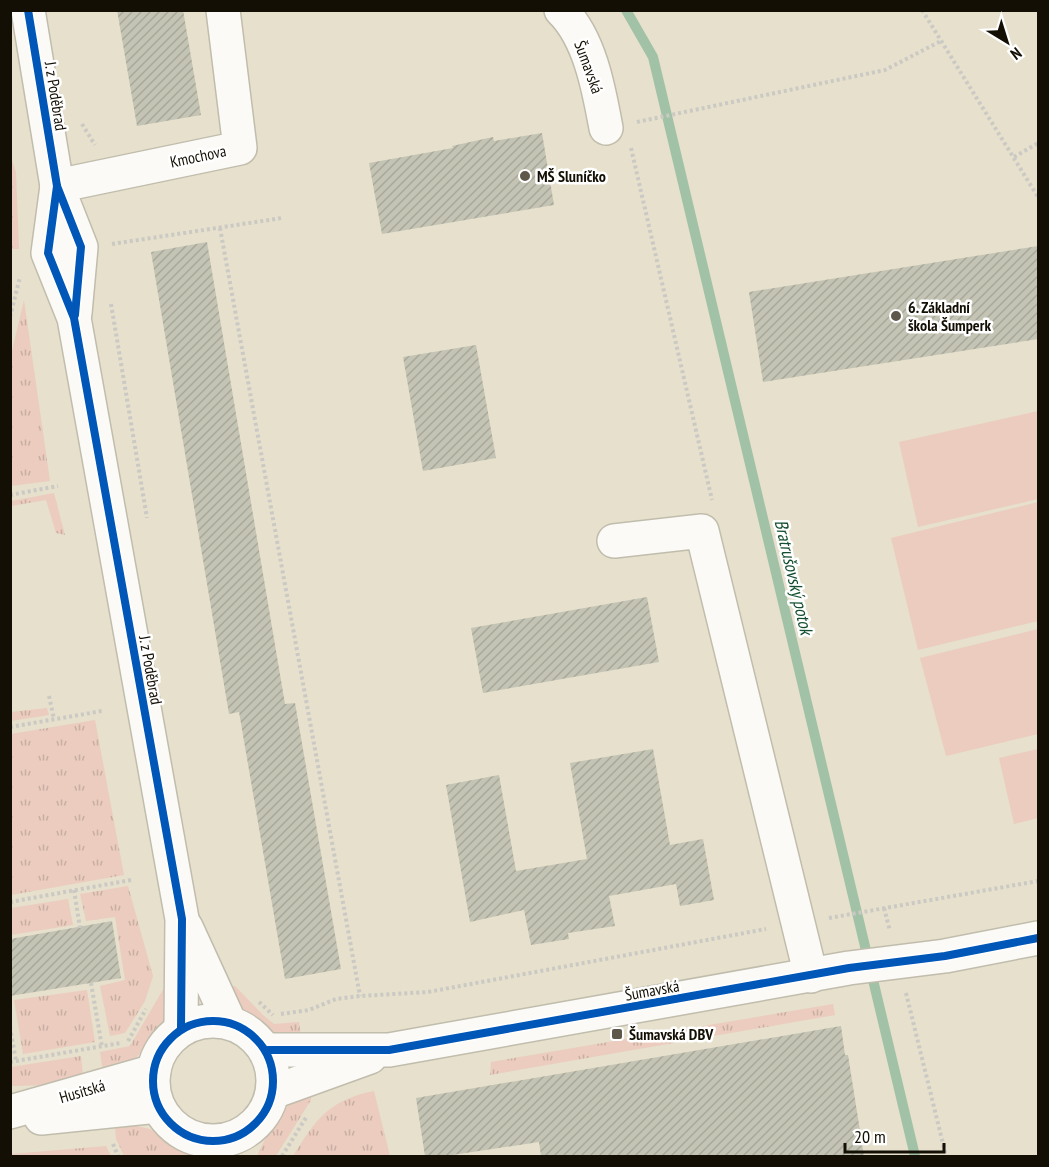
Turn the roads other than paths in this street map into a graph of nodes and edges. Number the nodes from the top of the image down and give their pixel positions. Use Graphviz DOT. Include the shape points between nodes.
graph roads {
  1 [pos="28,10"];
  2 [pos="223,10"];
  3 [pos="561,10"];
  4 [pos="606,128"];
  5 [pos="57,186"];
  6 [pos="614,541"];
  7 [pos="182,919"];
  8 [pos="1038,938"];
  9 [pos="812,976"];
  10 [pos="231,1023"];
  11 [pos="181,1029"];
  12 [pos="268,1050"];
  13 [pos="389,1050"];
  14 [pos="154,1071"];
  15 [pos="273,1092"];
  16 [pos="158,1106"];
  17 [pos="10,1112"];
  18 [pos="10,1120"];
  19 [pos="242,1145"];
  20 [pos="205,1148"];
  1 -- 5 [label="street, J. z Poděbrad"];
  2 -- 5 [label="street, Kmochova" via="240,148"];
  3 -- 4 [label="street, Šumavská" via="586,51"];
  5 -- 7 [label="street, J. z Poděbrad" via="81,247 75,318"];
  6 -- 9 [label="street" via="702,531"];
  7 -- 10 [label="street, J. z Poděbrad"];
  7 -- 11 [label="street, J. z Poděbrad"];
  8 -- 9 [label="street, Šumavská"];
  9 -- 13 [label="street, Šumavská"];
  10 -- 11 [label="street" via="201,1022"];
  10 -- 12 [label="street" via="243,1028"];
  11 -- 14 [label="street" via="168,1040"];
  12 -- 13 [label="street, Šumavská"];
  12 -- 15 [label="street"];
  13 -- 15 [label="street, Šumavská"];
  14 -- 16 [label="street" via="153,1090"];
  14 -- 17 [label="street, Husitská"];
  15 -- 19 [label="street" via="266,1110"];
  16 -- 18 [label="street, Husitská"];
  16 -- 20 [label="street" via="169,1122"];
  19 -- 20 [label="street" via="223,1141"];
}
